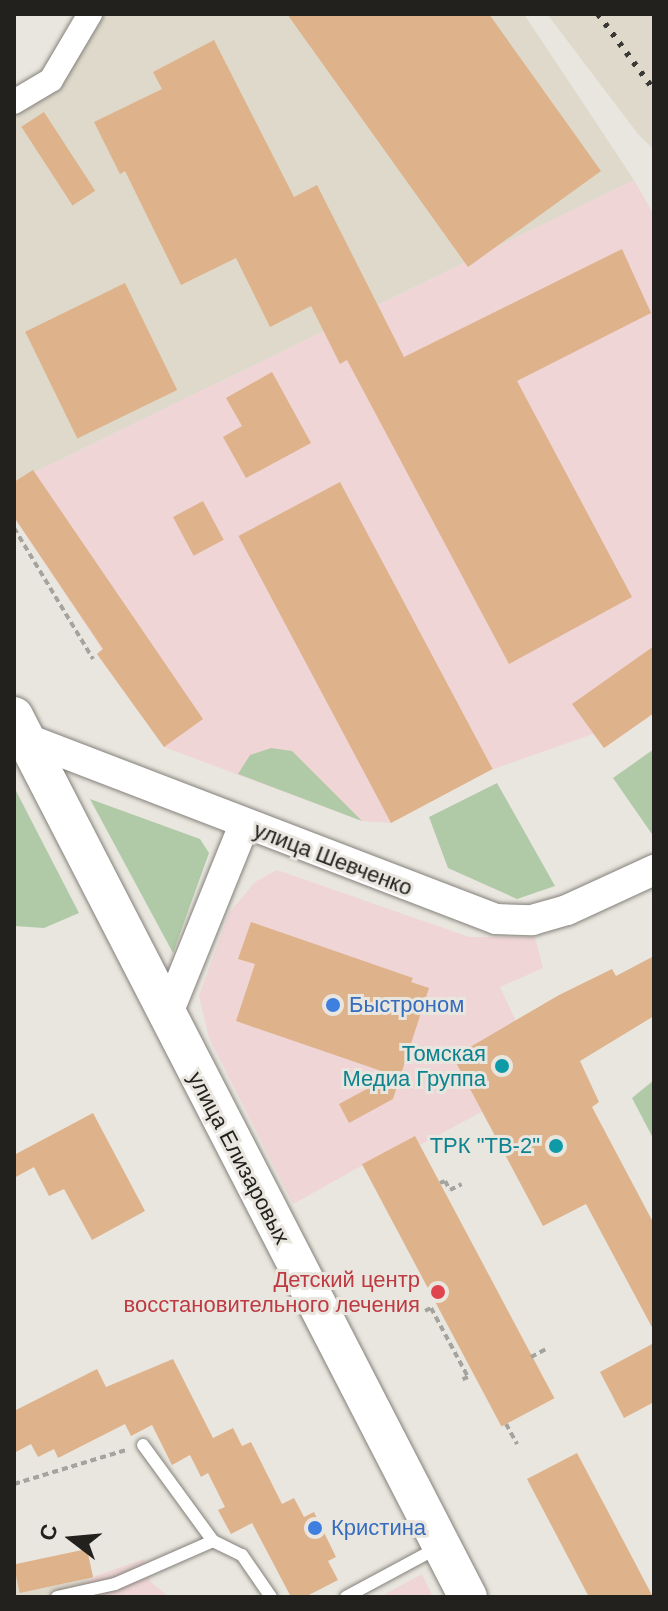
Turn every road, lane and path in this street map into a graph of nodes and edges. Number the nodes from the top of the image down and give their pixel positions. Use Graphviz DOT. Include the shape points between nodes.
graph roads {
  1 [pos="90,14"];
  2 [pos="14,102"];
  3 [pos="14,528"];
  4 [pos="93,659"];
  5 [pos="17,729"];
  6 [pos="244,825"];
  7 [pos="654,870"];
  8 [pos="166,1018"];
  9 [pos="440,1183"];
  10 [pos="462,1184"];
  11 [pos="425,1311"];
  12 [pos="546,1349"];
  13 [pos="531,1357"];
  14 [pos="461,1380"];
  15 [pos="506,1424"];
  16 [pos="517,1444"];
  17 [pos="143,1445"];
  18 [pos="14,1484"];
  19 [pos="213,1541"];
  20 [pos="442,1546"];
  21 [pos="57,1597"];
  22 [pos="271,1597"];
  23 [pos="346,1597"];
  24 [pos="468,1597"];
  1 -- 2 [label="street" via="51,80"];
  3 -- 4 [label="path"];
  5 -- 6 [label="street, улица Шевченко"];
  5 -- 8 [label="main road, улица Елизаровых"];
  6 -- 7 [label="street, улица Шевченко" via="496,919 532,920 567,910"];
  6 -- 8 [label="street"];
  8 -- 20 [label="main road, улица Елизаровых"];
  9 -- 10 [label="path" via="445,1181 450,1190"];
  11 -- 14 [label="path" via="431,1308 439,1317 468,1377"];
  12 -- 13 [label="path"];
  15 -- 16 [label="path"];
  17 -- 18 [label="path"];
  17 -- 19 [label="lane"];
  19 -- 21 [label="lane" via="115,1584"];
  19 -- 22 [label="lane" via="242,1555"];
  20 -- 23 [label="lane"];
  20 -- 24 [label="main road, улица Елизаровых"];
}
